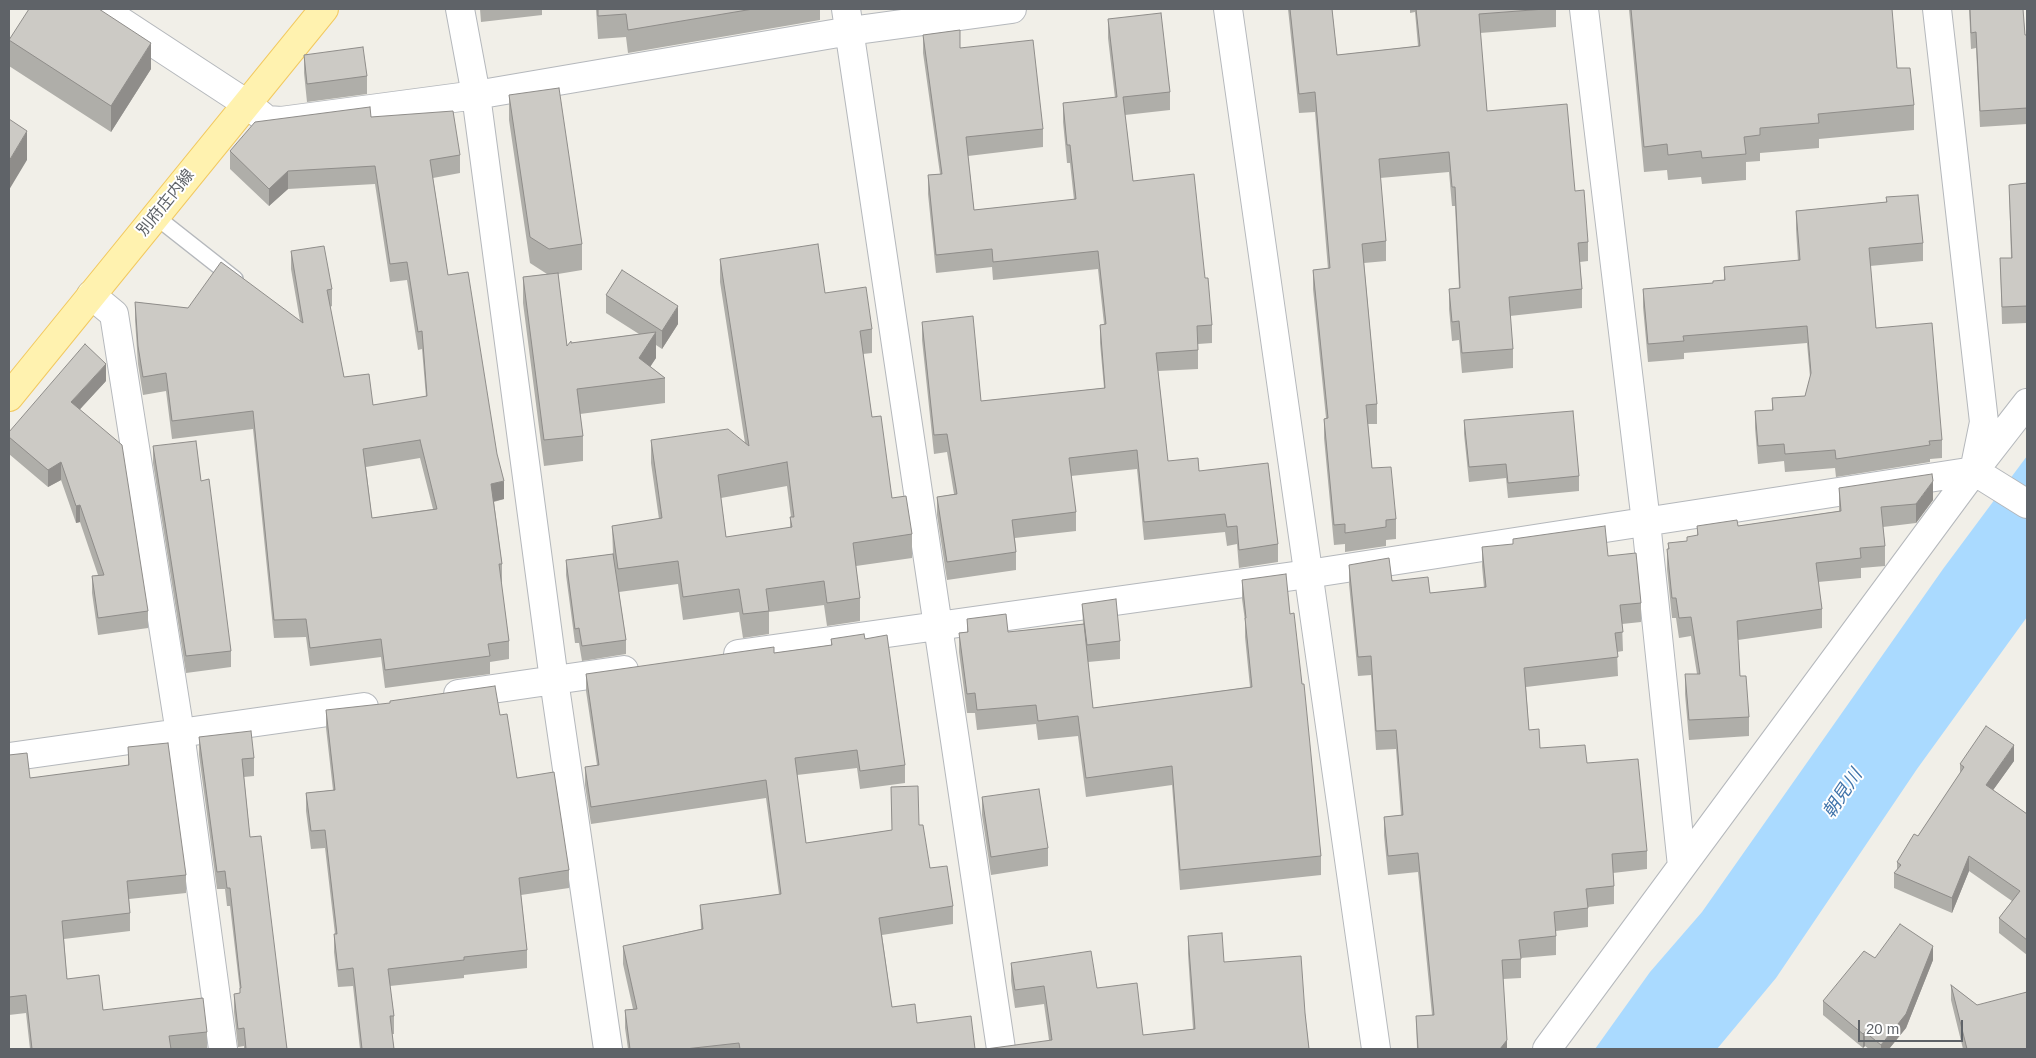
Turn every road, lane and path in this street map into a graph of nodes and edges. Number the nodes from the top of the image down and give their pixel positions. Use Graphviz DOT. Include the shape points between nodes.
graph roads {
  1 [pos="102,9"];
  2 [pos="324,9"];
  3 [pos="460,9"];
  4 [pos="1012,9"];
  5 [pos="1228,9"];
  6 [pos="1584,9"];
  7 [pos="1937,9"];
  8 [pos="848,20"];
  9 [pos="476,94"];
  10 [pos="247,104"];
  11 [pos="155,216"];
  12 [pos="247,288"];
  13 [pos="91,295"];
  14 [pos="9,397"];
  15 [pos="2027,402"];
  16 [pos="1982,475"];
  17 [pos="2027,504"];
  18 [pos="1646,522"];
  19 [pos="1308,574"];
  20 [pos="938,626"];
  21 [pos="712,658"];
  22 [pos="653,666"];
  23 [pos="554,680"];
  24 [pos="436,697"];
  25 [pos="387,704"];
  26 [pos="180,733"];
  27 [pos="9,757"];
  28 [pos="1682,866"];
  29 [pos="223,1049"];
  30 [pos="608,1049"];
  31 [pos="1002,1049"];
  32 [pos="1376,1049"];
  33 [pos="1547,1049"];
  1 -- 10 [label="street"];
  2 -- 10 [label="main road, 別府庄内線"];
  3 -- 9 [label="street"];
  4 -- 8 [label="street"];
  5 -- 19 [label="street"];
  6 -- 18 [label="street"];
  7 -- 16 [label="street" via="1984,422"];
  8 -- 9 [label="street"];
  8 -- 20 [label="street"];
  9 -- 10 [label="street" via="281,121 266,120"];
  9 -- 23 [label="street"];
  10 -- 11 [label="main road, 別府庄内線"];
  11 -- 12 [label="lane"];
  11 -- 13 [label="main road, 別府庄内線"];
  13 -- 14 [label="main road, 別府庄内線"];
  13 -- 26 [label="street" via="114,314"];
  15 -- 16 [label="street"];
  16 -- 17 [label="street"];
  16 -- 18 [label="street"];
  16 -- 28 [label="street"];
  18 -- 19 [label="street"];
  18 -- 28 [label="street"];
  19 -- 20 [label="street"];
  19 -- 32 [label="street"];
  20 -- 21 [label="street"];
  20 -- 31 [label="street"];
  22 -- 23 [label="street"];
  23 -- 24 [label="street"];
  23 -- 30 [label="street"];
  25 -- 26 [label="street"];
  26 -- 27 [label="street"];
  26 -- 29 [label="street"];
  28 -- 33 [label="street"];
}
